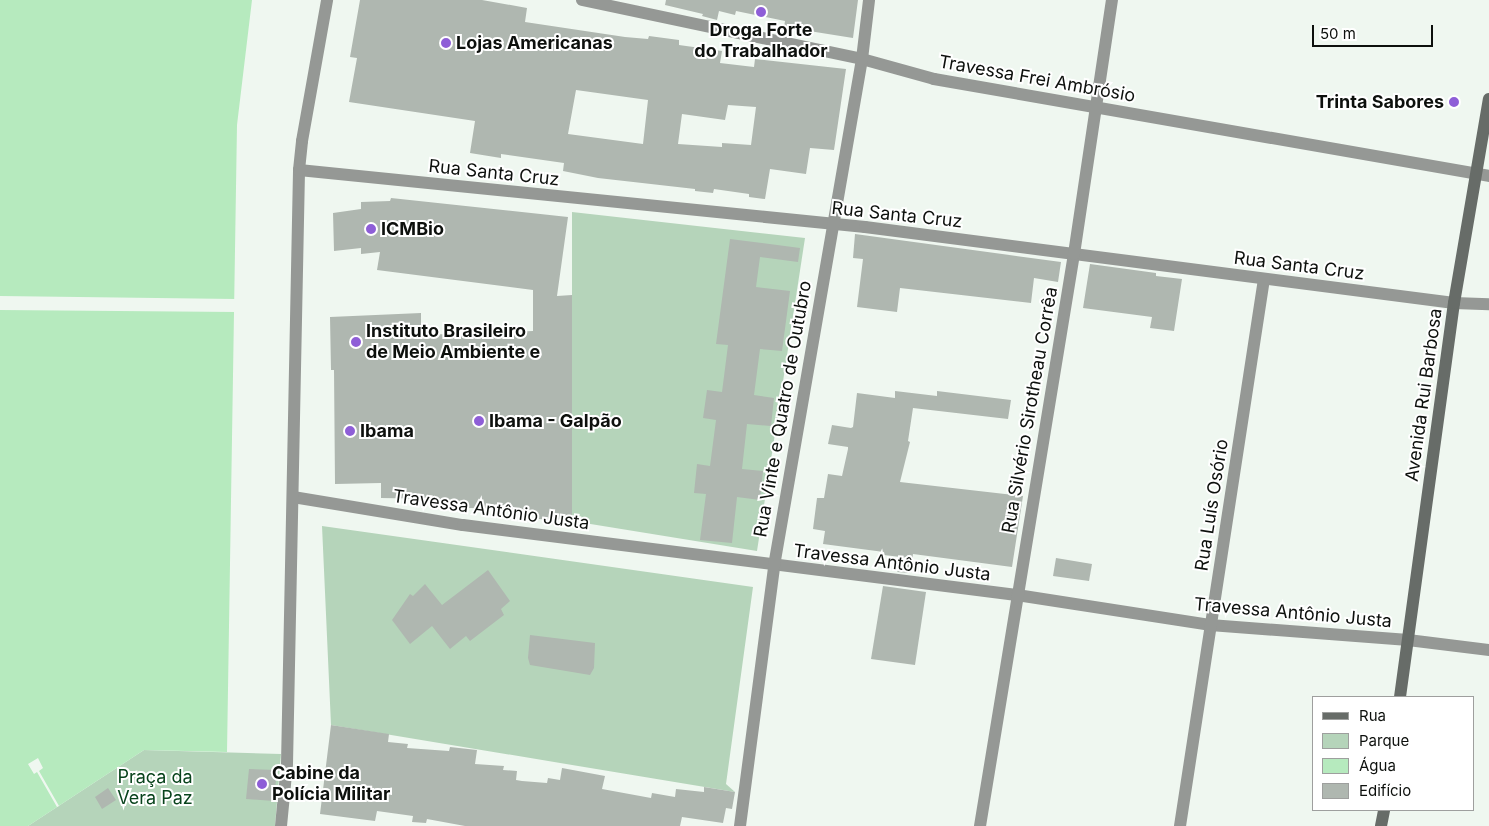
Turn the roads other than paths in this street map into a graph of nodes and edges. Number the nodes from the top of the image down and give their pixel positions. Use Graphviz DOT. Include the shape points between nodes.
graph roads {
  1 [pos="327,0"];
  2 [pos="582,0"];
  3 [pos="869,0"];
  4 [pos="1112,0"];
  5 [pos="862,59"];
  6 [pos="1489,99"];
  7 [pos="1095,108"];
  8 [pos="299,170"];
  9 [pos="1483,175"];
  10 [pos="833,225"];
  11 [pos="1074,254"];
  12 [pos="1264,279"];
  13 [pos="1454,303"];
  14 [pos="1489,304"];
  15 [pos="292,497"];
  16 [pos="774,566"];
  17 [pos="1017,595"];
  18 [pos="1210,625"];
  19 [pos="1408,640"];
  20 [pos="1489,650"];
  21 [pos="1400,696"];
  22 [pos="1384,811"];
  23 [pos="281,826"];
  24 [pos="740,826"];
  25 [pos="980,826"];
  26 [pos="1180,826"];
  27 [pos="1381,826"];
  1 -- 8 [label="street"];
  2 -- 5 [label="street, Travessa Frei Ambrósio"];
  3 -- 5 [label="street, Rua Vinte e Quatro de Outubro"];
  4 -- 7 [label="street, Rua Silvério Sirotheau Corrêa"];
  5 -- 7 [label="street, Travessa Frei Ambrósio" via="934,79"];
  5 -- 10 [label="street, Rua Vinte e Quatro de Outubro"];
  6 -- 9 [label="main road, Avenida Rui Barbosa"];
  7 -- 9 [label="street, Travessa Frei Ambrósio"];
  7 -- 11 [label="street, Rua Silvério Sirotheau Corrêa"];
  8 -- 10 [label="street, Rua Santa Cruz"];
  8 -- 15 [label="street"];
  9 -- 13 [label="main road, Avenida Rui Barbosa"];
  10 -- 11 [label="street, Rua Santa Cruz"];
  10 -- 16 [label="street, Rua Vinte e Quatro de Outubro"];
  11 -- 12 [label="street, Rua Santa Cruz"];
  11 -- 17 [label="street, Rua Silvério Sirotheau Corrêa"];
  12 -- 13 [label="street, Rua Santa Cruz"];
  12 -- 18 [label="street, Rua Luís Osório"];
  13 -- 14 [label="street, Rua Santa Cruz"];
  13 -- 19 [label="main road, Avenida Rui Barbosa"];
  15 -- 16 [label="street, Travessa Antônio Justa" via="463,525"];
  15 -- 23 [label="street" via="287,764"];
  16 -- 17 [label="street, Travessa Antônio Justa"];
  16 -- 24 [label="street, Rua Vinte e Quatro de Outubro"];
  17 -- 18 [label="street, Travessa Antônio Justa"];
  17 -- 25 [label="street, Rua Silvério Sirotheau Corrêa"];
  18 -- 19 [label="street, Travessa Antônio Justa"];
  18 -- 26 [label="street, Rua Luís Osório"];
  19 -- 20 [label="street, Travessa Antônio Justa"];
  19 -- 21 [label="main road, Avenida Rui Barbosa"];
  22 -- 27 [label="main road"];
}
